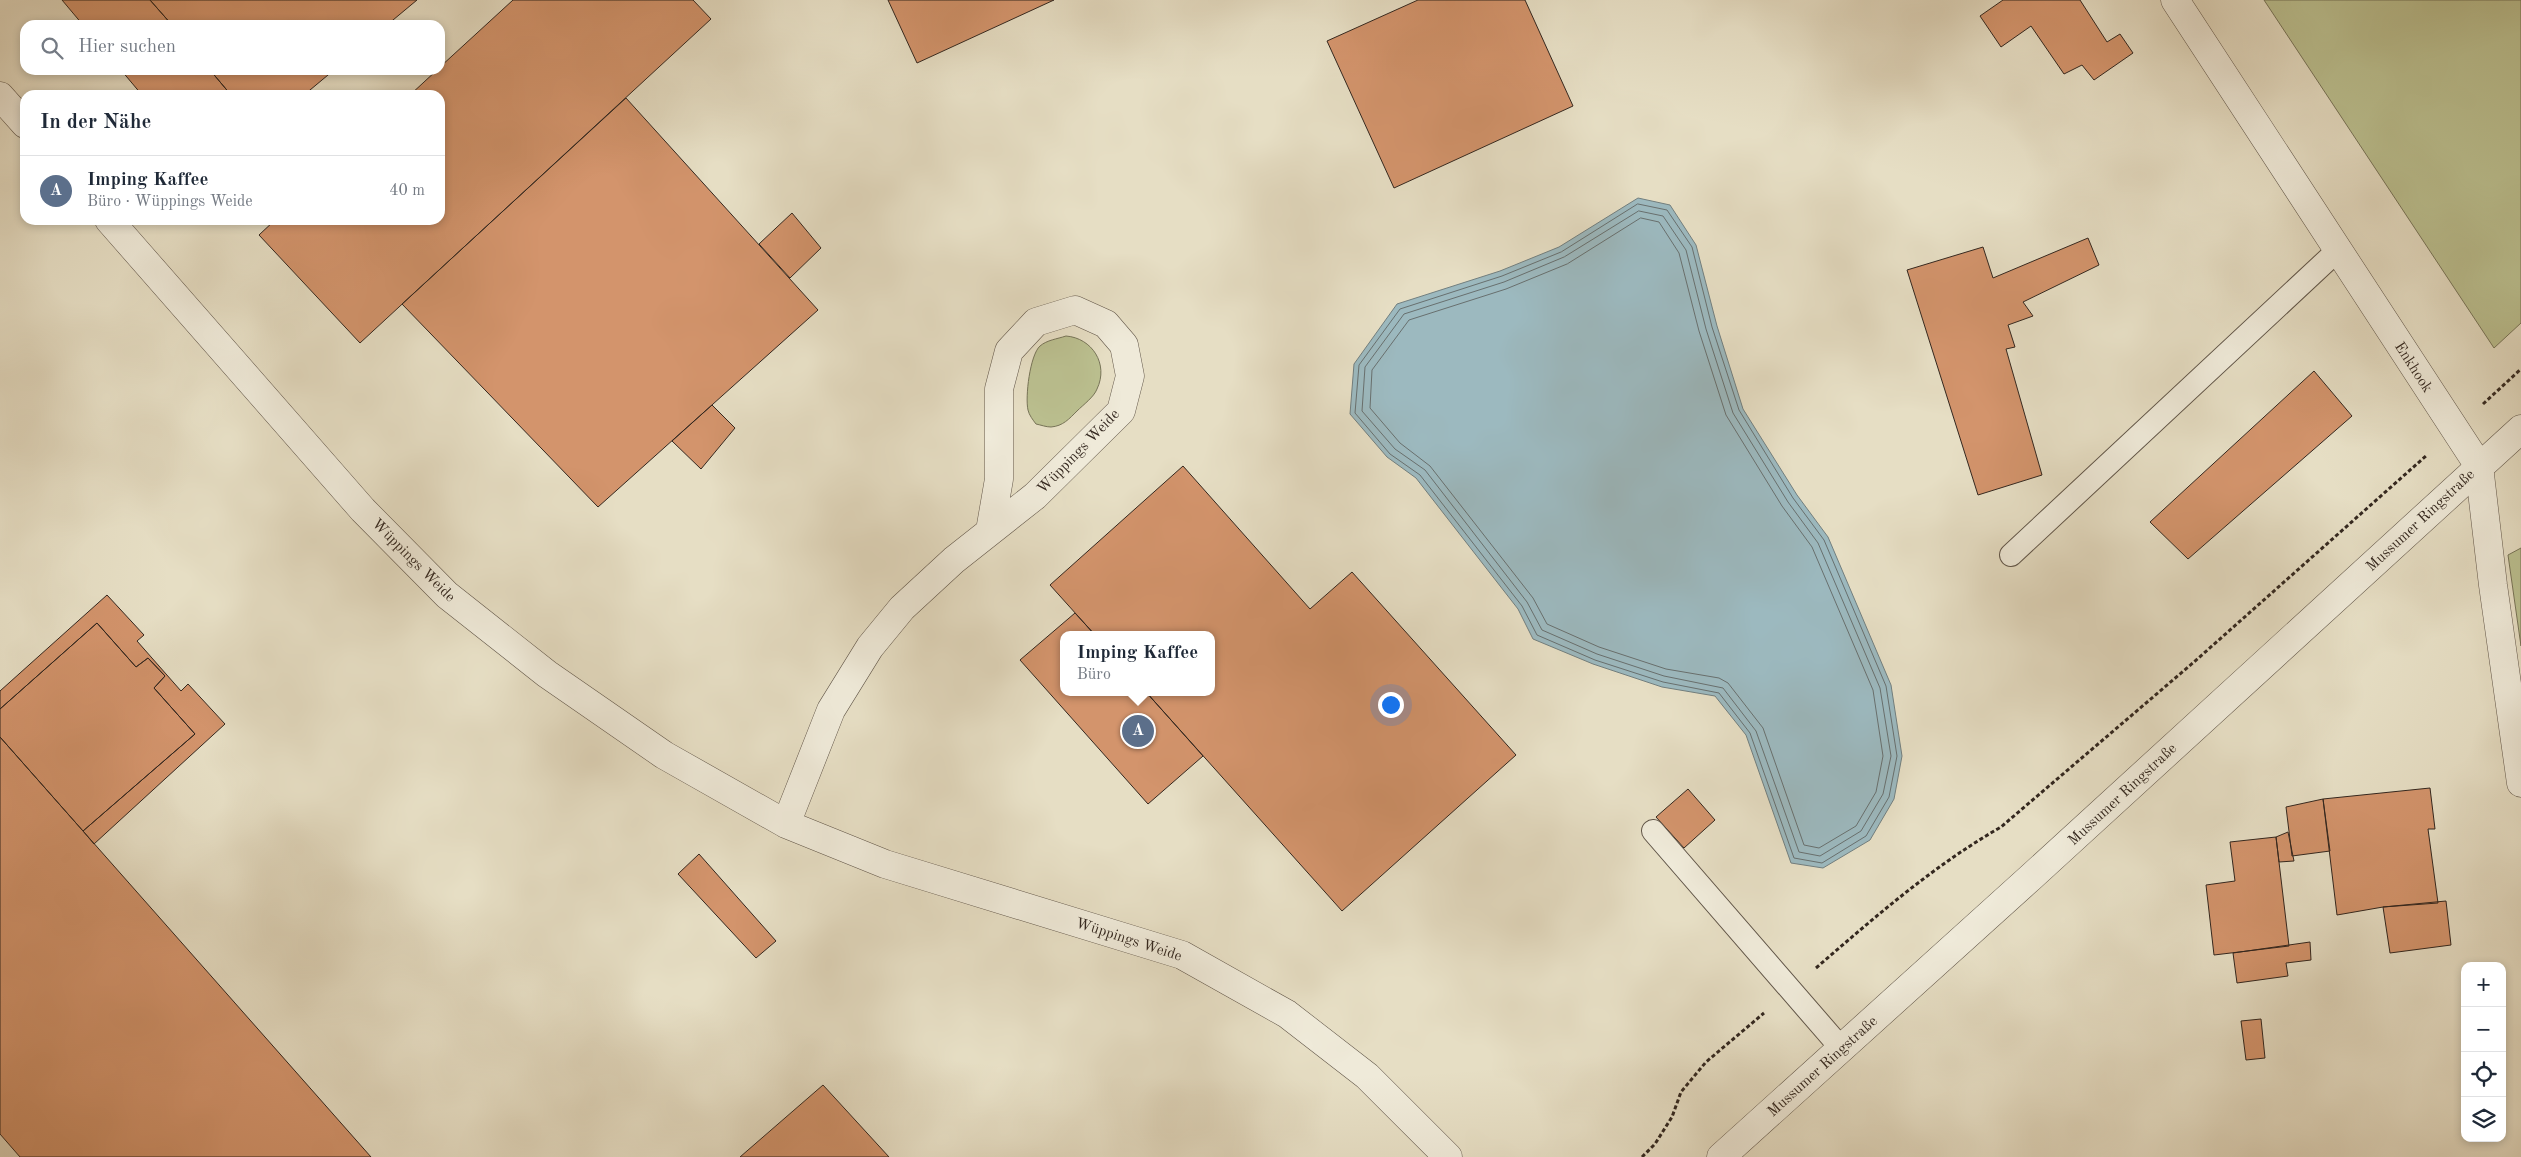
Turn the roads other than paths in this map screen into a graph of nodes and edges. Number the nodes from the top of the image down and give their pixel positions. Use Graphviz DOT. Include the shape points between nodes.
graph roads {
  1 [pos="2175,0"];
  2 [pos="0,96"];
  3 [pos="20,118"];
  4 [pos="113,225"];
  5 [pos="2338,250"];
  6 [pos="2521,429"];
  7 [pos="2479,466"];
  8 [pos="990,531"];
  9 [pos="2010,555"];
  10 [pos="2521,783"];
  11 [pos="786,824"];
  12 [pos="1653,831"];
  13 [pos="1841,1048"];
  14 [pos="1448,1157"];
  15 [pos="1721,1157"];
  1 -- 5 [label="street, Enkhook"];
  2 -- 3 [label="street"];
  4 -- 11 [label="street, Wüppings Weide" via="363,510 447,595 547,674 664,755"];
  5 -- 7 [label="street, Enkhook"];
  5 -- 9 [label="lane"];
  6 -- 7 [label="street, Mussumer Ringstraße"];
  7 -- 10 [label="street, Enkhook"];
  7 -- 13 [label="street, Mussumer Ringstraße"];
  8 -- 8 [label="street, Wüppings Weide" via="1035,496 1120,411 1130,376 1124,345 1106,324 1075,310 1036,322 1009,351 999,389 999,479"];
  8 -- 11 [label="street, Wüppings Weide" via="902,608 870,647 831,710"];
  11 -- 14 [label="street, Wüppings Weide" via="885,864 1182,955 1287,1014 1367,1076"];
  12 -- 13 [label="lane"];
  13 -- 15 [label="street, Mussumer Ringstraße"];
}
